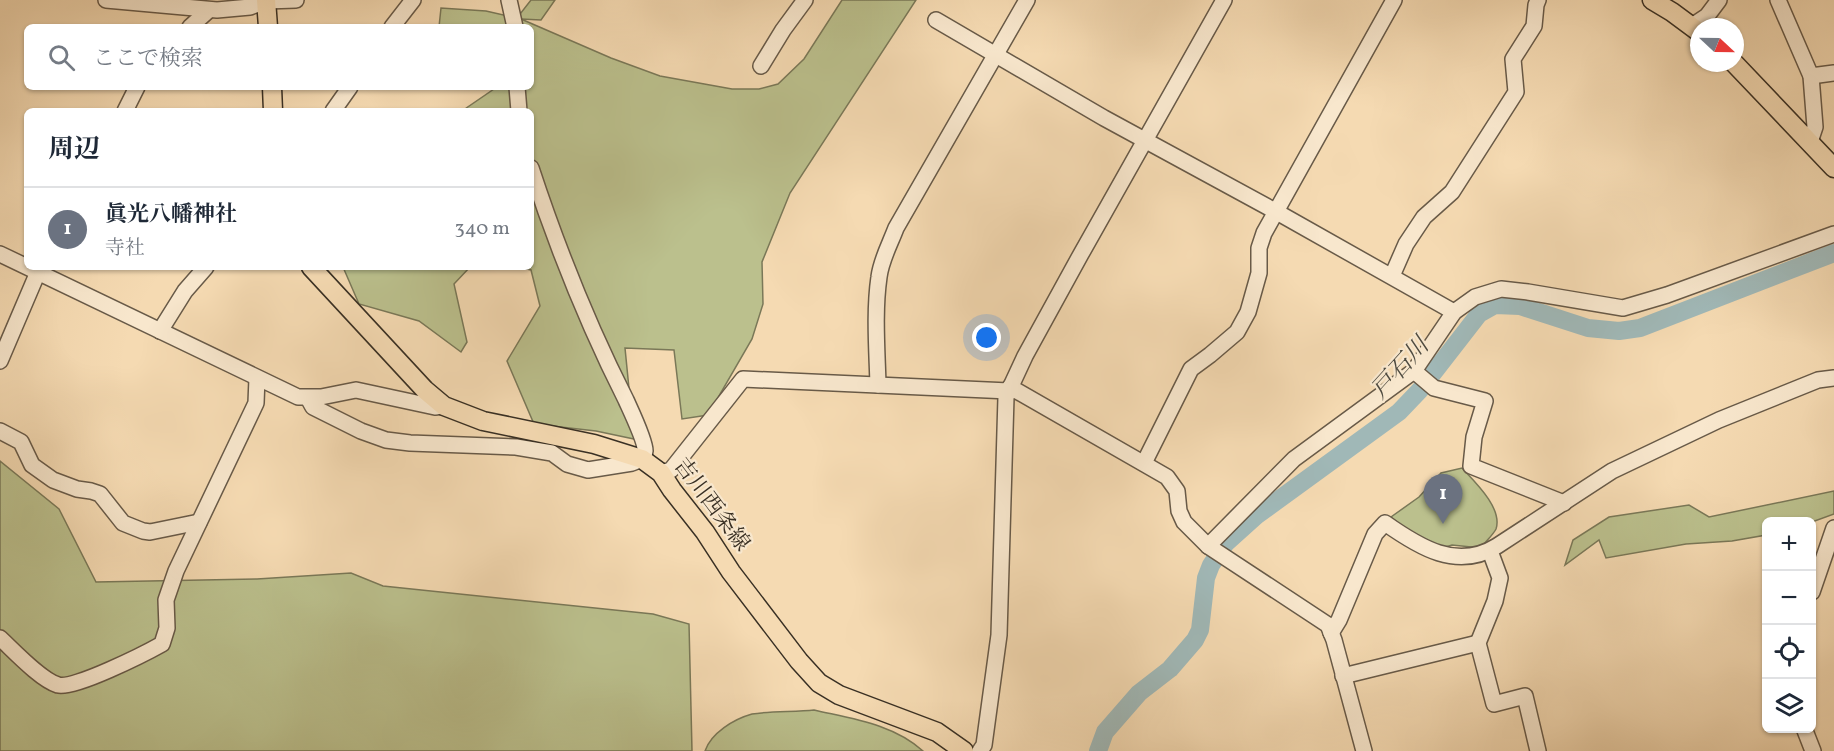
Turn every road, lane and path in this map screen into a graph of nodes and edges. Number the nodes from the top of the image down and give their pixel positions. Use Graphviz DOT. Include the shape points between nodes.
graph roads {
  1 [pos="106,0"];
  2 [pos="296,0"];
  3 [pos="412,0"];
  4 [pos="509,0"];
  5 [pos="806,0"];
  6 [pos="1027,0"];
  7 [pos="1224,0"];
  8 [pos="1394,0"];
  9 [pos="1538,0"];
  10 [pos="1652,0"];
  11 [pos="1719,0"];
  12 [pos="1778,0"];
  13 [pos="266,1"];
  14 [pos="209,10"];
  15 [pos="1705,18"];
  16 [pos="936,20"];
  17 [pos="193,24"];
  18 [pos="268,24"];
  19 [pos="394,24"];
  20 [pos="514,24"];
  21 [pos="1690,25"];
  22 [pos="995,55"];
  23 [pos="762,66"];
  24 [pos="1743,72"];
  25 [pos="1834,73"];
  26 [pos="1811,76"];
  27 [pos="136,90"];
  28 [pos="272,90"];
  29 [pos="348,90"];
  30 [pos="516,90"];
  31 [pos="126,108"];
  32 [pos="273,108"];
  33 [pos="335,108"];
  34 [pos="519,108"];
  35 [pos="1145,140"];
  36 [pos="1810,142"];
  37 [pos="1834,168"];
  38 [pos="534,177"];
  39 [pos="1275,210"];
  40 [pos="1834,234"];
  41 [pos="0,254"];
  42 [pos="24,264"];
  43 [pos="203,270"];
  44 [pos="314,270"];
  45 [pos="42,271"];
  46 [pos="1392,276"];
  47 [pos="1454,312"];
  48 [pos="160,331"];
  49 [pos="0,361"];
  50 [pos="1417,374"];
  51 [pos="257,378"];
  52 [pos="1834,378"];
  53 [pos="878,385"];
  54 [pos="1009,389"];
  55 [pos="308,398"];
  56 [pos="444,406"];
  57 [pos="0,431"];
  58 [pos="642,459"];
  59 [pos="1144,463"];
  60 [pos="661,473"];
  61 [pos="1564,503"];
  62 [pos="199,522"];
  63 [pos="1834,528"];
  64 [pos="1209,547"];
  65 [pos="1490,551"];
  66 [pos="1816,580"];
  67 [pos="1331,633"];
  68 [pos="0,638"];
  69 [pos="1478,643"];
  70 [pos="1343,676"];
  71 [pos="1806,733"];
  72 [pos="964,751"];
  73 [pos="980,751"];
  74 [pos="1364,751"];
  75 [pos="1538,751"];
  76 [pos="1814,751"];
  1 -- 14 [label="street"];
  2 -- 13 [label="street"];
  3 -- 19 [label="street"];
  4 -- 20 [label="street"];
  5 -- 23 [label="street"];
  6 -- 22 [label="street"];
  7 -- 35 [label="street"];
  8 -- 39 [label="street"];
  9 -- 46 [label="street" via="1534,26 1513,59 1516,92 1452,192 1424,217"];
  10 -- 21 [label="main road"];
  11 -- 15 [label="street"];
  12 -- 26 [label="street"];
  13 -- 14 [label="street" via="250,7"];
  13 -- 18 [label="main road"];
  14 -- 17 [label="street"];
  16 -- 22 [label="street"];
  22 -- 35 [label="street"];
  22 -- 53 [label="street" via="896,228 885,256 879,275 877,310"];
  24 -- 36 [label="main road"];
  25 -- 26 [label="street"];
  26 -- 36 [label="street" via="1815,127"];
  27 -- 31 [label="street"];
  28 -- 32 [label="main road"];
  29 -- 33 [label="street"];
  30 -- 34 [label="street"];
  35 -- 39 [label="street"];
  35 -- 54 [label="street"];
  36 -- 37 [label="main road"];
  38 -- 58 [label="street" via="554,236 631,410 646,450"];
  39 -- 46 [label="street"];
  39 -- 59 [label="street" via="1259,248 1259,273 1248,312 1237,332 1191,369"];
  40 -- 47 [label="street" via="1636,306 1612,308 1501,289 1475,297"];
  41 -- 42 [label="street"];
  43 -- 48 [label="street"];
  44 -- 56 [label="main road, 吉川西条線"];
  45 -- 48 [label="street"];
  45 -- 49 [label="street"];
  46 -- 47 [label="street"];
  47 -- 50 [label="street"];
  48 -- 51 [label="street"];
  50 -- 61 [label="street" via="1434,388 1485,401 1474,436 1471,466"];
  50 -- 64 [label="street" via="1294,459"];
  51 -- 55 [label="street"];
  51 -- 62 [label="street" via="256,403"];
  52 -- 61 [label="street" via="1818,380 1719,420 1612,471"];
  53 -- 54 [label="street"];
  53 -- 60 [label="street" via="743,379 671,470"];
  54 -- 59 [label="street"];
  54 -- 73 [label="street" via="1002,484 999,635"];
  55 -- 56 [label="street" via="356,390"];
  55 -- 58 [label="street" via="312,407 386,440 516,447 552,453 567,464 588,470"];
  56 -- 58 [label="main road, 吉川西条線" via="483,421 594,444"];
  57 -- 62 [label="street" via="21,442 32,465 53,480 100,494 123,523 150,532"];
  58 -- 60 [label="main road, 吉川西条線"];
  59 -- 64 [label="street" via="1167,477 1177,491 1184,522"];
  60 -- 72 [label="main road, 吉川西条線" via="731,572 819,683 937,732"];
  61 -- 65 [label="street"];
  62 -- 68 [label="street" via="165,600 162,644 61,686 49,681"];
  63 -- 66 [label="street"];
  64 -- 67 [label="street" via="1328,625"];
  65 -- 67 [label="street" via="1458,556 1438,553 1412,542 1386,523 1376,534"];
  65 -- 69 [label="street" via="1500,578"];
  67 -- 70 [label="street"];
  69 -- 70 [label="street"];
  69 -- 75 [label="street" via="1494,704 1525,696"];
  70 -- 74 [label="street"];
  71 -- 76 [label="street"];
}
